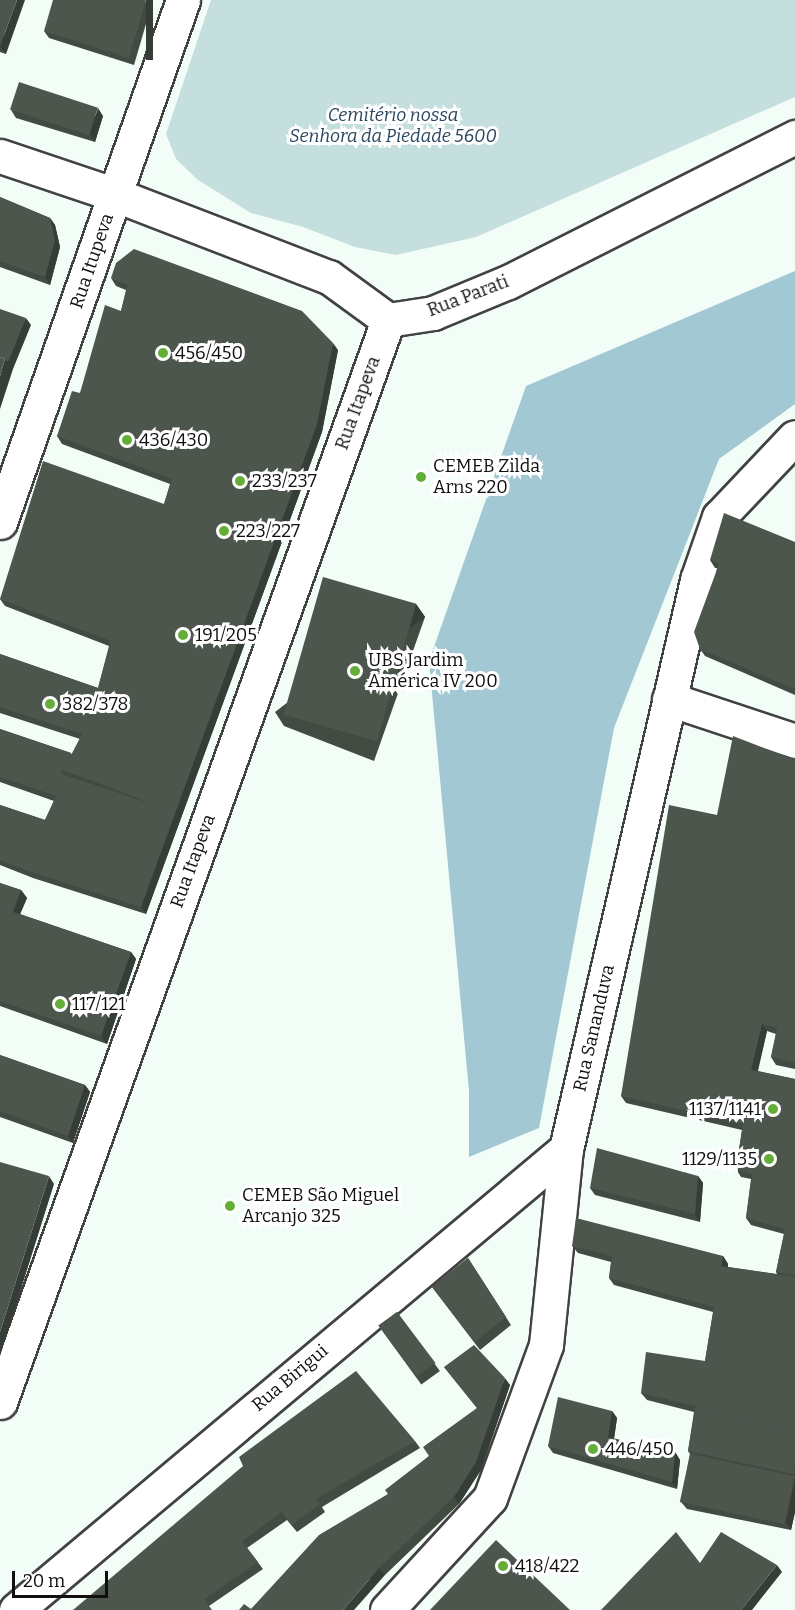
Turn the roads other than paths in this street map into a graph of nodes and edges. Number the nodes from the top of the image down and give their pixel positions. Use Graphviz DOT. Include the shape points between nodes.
graph roads {
  1 [pos="183,0"];
  2 [pos="795,137"];
  3 [pos="0,156"];
  4 [pos="116,195"];
  5 [pos="388,320"];
  6 [pos="795,437"];
  7 [pos="0,522"];
  8 [pos="669,699"];
  9 [pos="795,741"];
  10 [pos="566,1149"];
  11 [pos="0,1402"];
  12 [pos="16,1610"];
  13 [pos="387,1610"];
  1 -- 4 [label="street, Rua Itupeva"];
  2 -- 5 [label="street, Rua Parati" via="508,282 433,313"];
  3 -- 4 [label="street"];
  4 -- 5 [label="street" via="329,277"];
  4 -- 7 [label="street, Rua Itupeva"];
  5 -- 11 [label="street, Rua Itapeva"];
  6 -- 8 [label="street, Rua Sananduva" via="719,517 697,580"];
  8 -- 9 [label="street"];
  8 -- 10 [label="street, Rua Sananduva"];
  10 -- 12 [label="street, Rua Birigui"];
  10 -- 13 [label="street, Rua Sananduva" via="546,1345 490,1498"];
}
